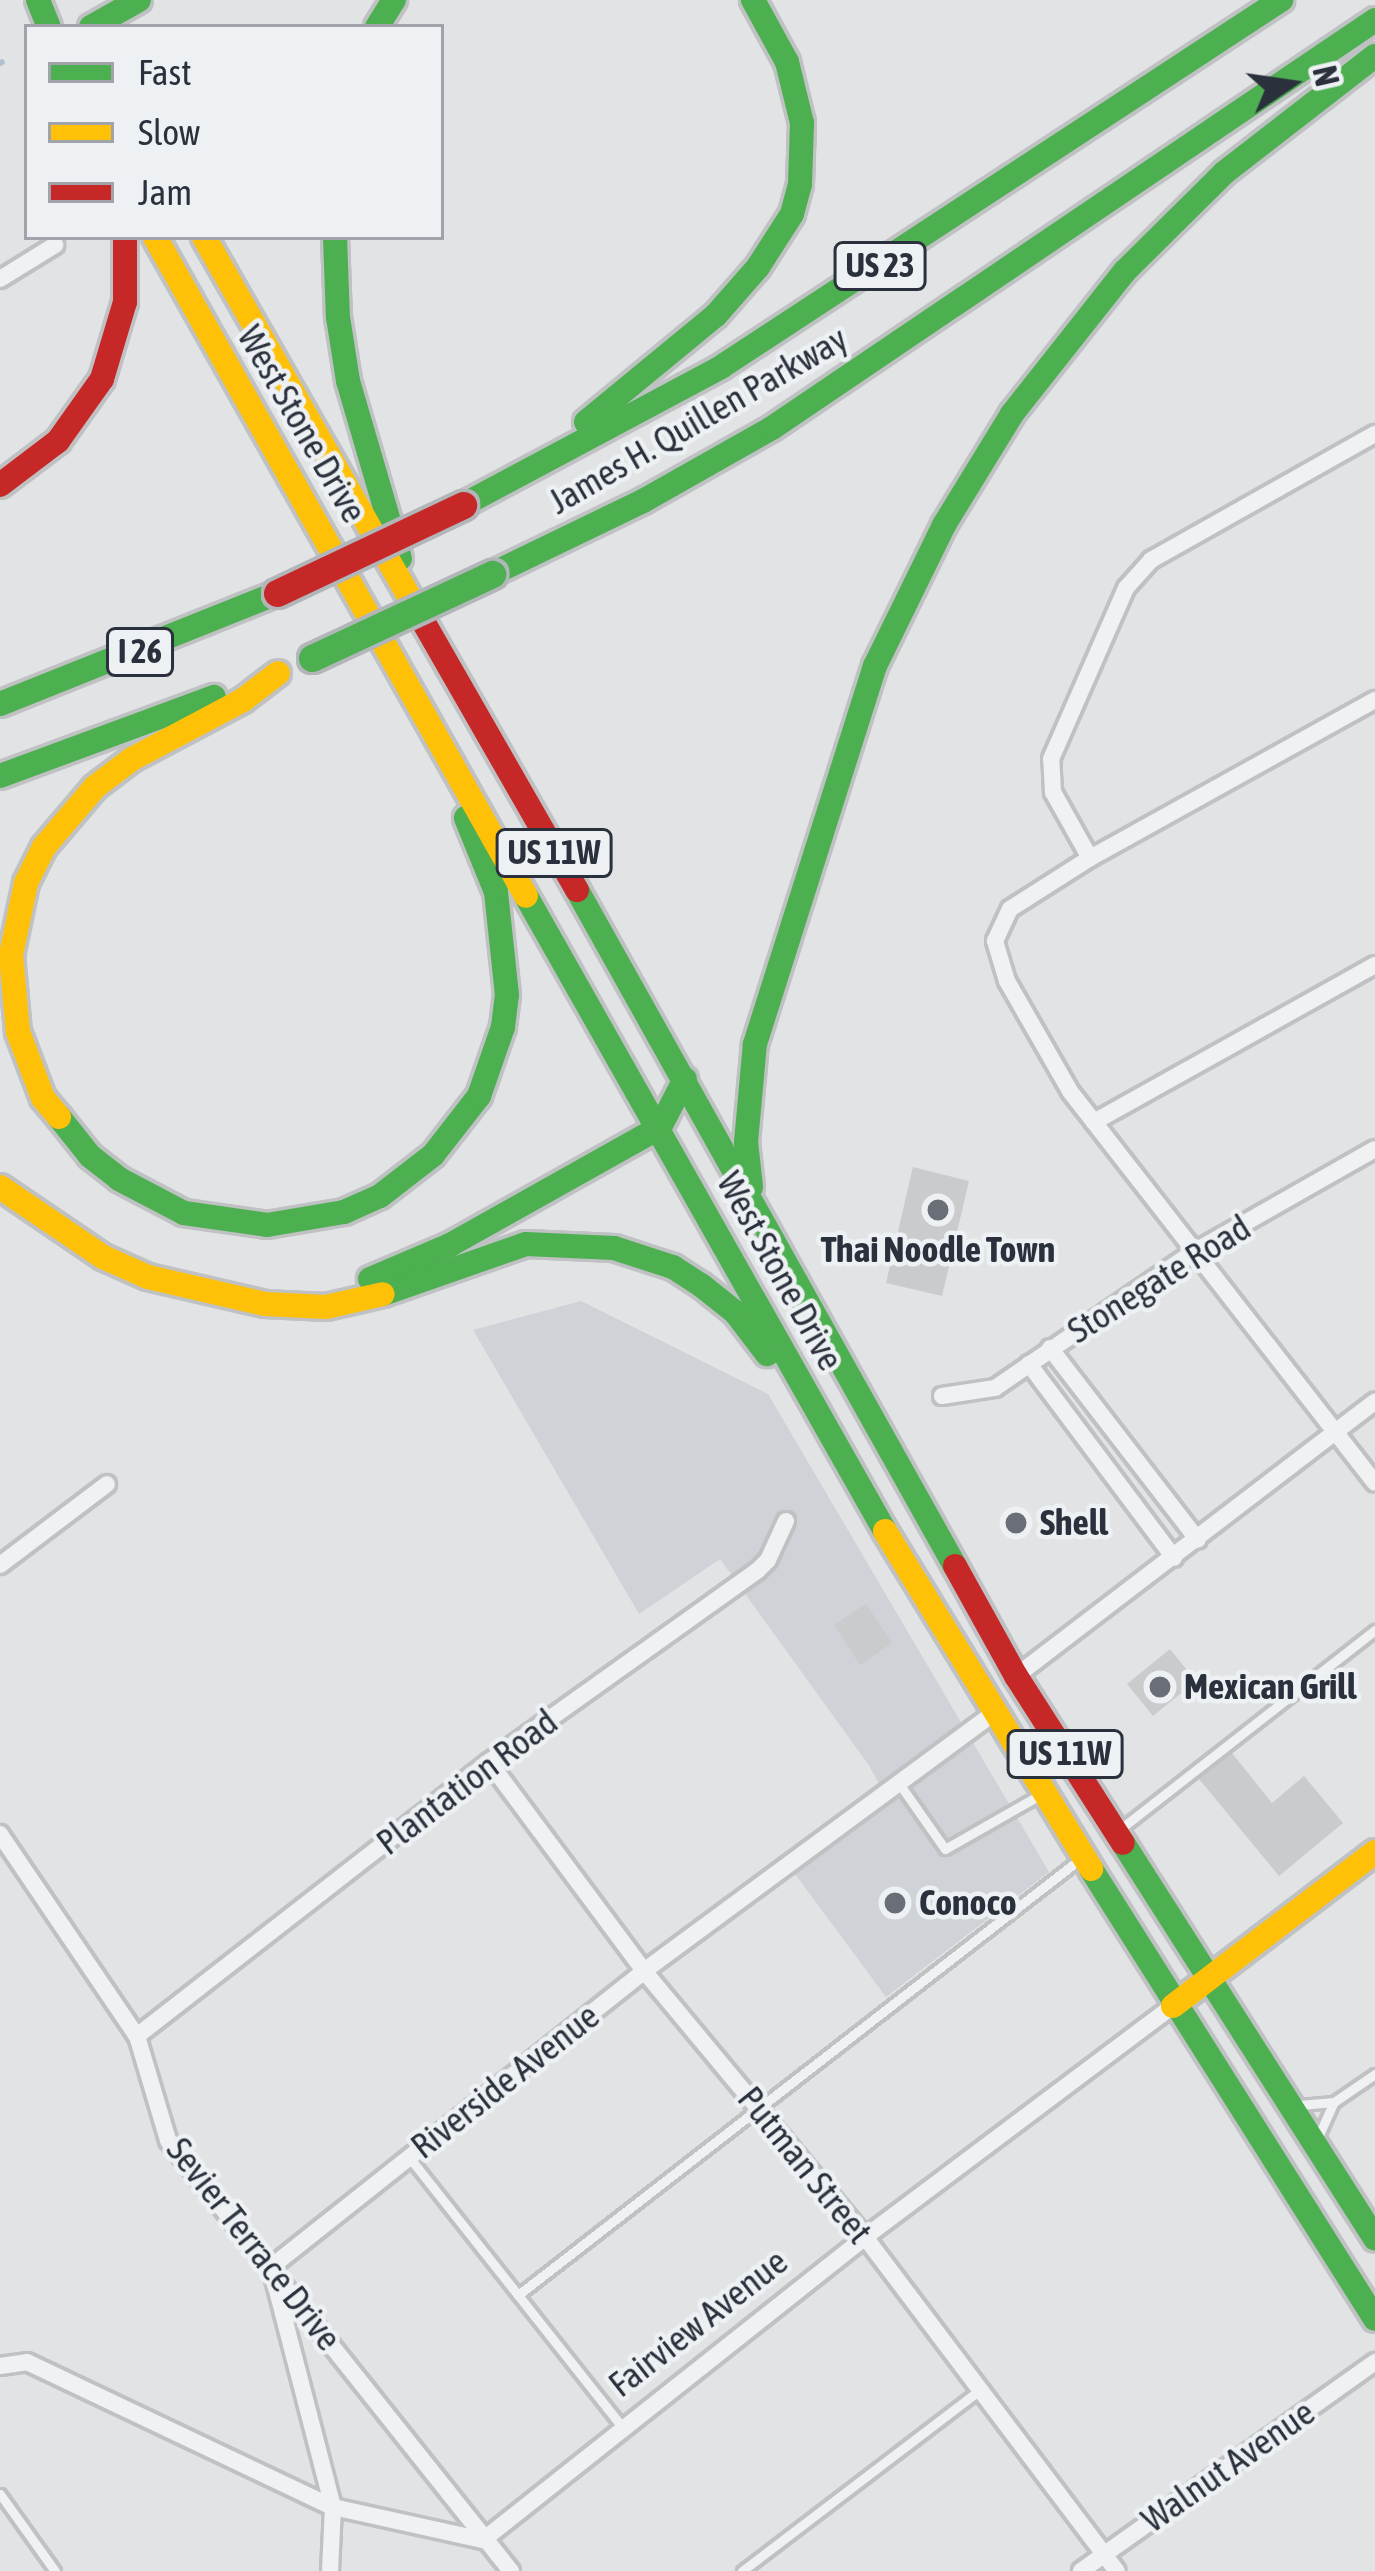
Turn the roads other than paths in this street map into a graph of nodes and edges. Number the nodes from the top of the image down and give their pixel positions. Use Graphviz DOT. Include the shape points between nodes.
graph roads {
  1 [pos="139,0"];
  2 [pos="752,0"];
  3 [pos="1281,0"];
  4 [pos="92,19"];
  5 [pos="1375,20"];
  6 [pos="1375,56"];
  7 [pos="125,240"];
  8 [pos="157,240"];
  9 [pos="206,240"];
  10 [pos="335,240"];
  11 [pos="55,245"];
  12 [pos="0,279"];
  13 [pos="1375,434"];
  14 [pos="0,485"];
  15 [pos="463,505"];
  16 [pos="424,626"];
  17 [pos="278,673"];
  18 [pos="403,675"];
  19 [pos="1375,700"];
  20 [pos="0,704"];
  21 [pos="0,776"];
  22 [pos="1090,858"];
  23 [pos="1375,965"];
  24 [pos="685,1079"];
  25 [pos="1094,1122"];
  26 [pos="660,1127"];
  27 [pos="1375,1149"];
  28 [pos="0,1187"];
  29 [pos="752,1199"];
  30 [pos="1192,1253"];
  31 [pos="265,1304"];
  32 [pos="1050,1348"];
  33 [pos="1029,1364"];
  34 [pos="942,1396"];
  35 [pos="1375,1402"];
  36 [pos="1336,1432"];
  37 [pos="832,1440"];
  38 [pos="858,1482"];
  39 [pos="107,1484"];
  40 [pos="1375,1484"];
  41 [pos="786,1521"];
  42 [pos="1198,1540"];
  43 [pos="1174,1558"];
  44 [pos="0,1564"];
  45 [pos="1375,1630"];
  46 [pos="1016,1676"];
  47 [pos="993,1714"];
  48 [pos="489,1762"];
  49 [pos="898,1783"];
  50 [pos="1041,1794"];
  51 [pos="1115,1833"];
  52 [pos="0,1834"];
  53 [pos="1375,1852"];
  54 [pos="1080,1858"];
  55 [pos="644,1971"];
  56 [pos="1207,1981"];
  57 [pos="1173,2006"];
  58 [pos="137,2036"];
  59 [pos="1375,2074"];
  60 [pos="1334,2102"];
  61 [pos="1289,2106"];
  62 [pos="759,2110"];
  63 [pos="1315,2145"];
  64 [pos="410,2157"];
  65 [pos="865,2237"];
  66 [pos="1375,2238"];
  67 [pos="272,2267"];
  68 [pos="518,2295"];
  69 [pos="1375,2319"];
  70 [pos="1375,2362"];
  71 [pos="0,2366"];
  72 [pos="980,2390"];
  73 [pos="624,2428"];
  74 [pos="0,2494"];
  75 [pos="333,2507"];
  76 [pos="483,2540"];
  77 [pos="1105,2554"];
  78 [pos="55,2571"];
  79 [pos="330,2571"];
  80 [pos="511,2571"];
  81 [pos="742,2571"];
  82 [pos="1081,2571"];
  83 [pos="1117,2571"];
  1 -- 4 [label="main road"];
  2 -- 15 [label="main road" via="787,62 802,123 800,184 780,236 716,315 664,362"];
  3 -- 15 [label="main road, James H. Quillen Parkway / US 23" via="721,368"];
  5 -- 17 [label="main road, James H. Quillen Parkway / US 23, bridge" via="772,428 643,501"];
  6 -- 29 [label="main road" via="1224,172 1125,271 1012,414 944,525 875,666 755,1044 746,1142"];
  7 -- 14 [label="main road" via="125,302 101,380 58,441"];
  8 -- 18 [label="main road, West Stone Drive / US 11W"];
  9 -- 16 [label="main road, West Stone Drive / US 11W"];
  10 -- 16 [label="main road" via="348,381"];
  11 -- 12 [label="street"];
  13 -- 22 [label="street" via="1151,560 1126,588 1052,759 1053,792"];
  15 -- 20 [label="main road, James H. Quillen Parkway / I 26, bridge" via="166,642"];
  16 -- 24 [label="main road, West Stone Drive / US 11W"];
  17 -- 18 [label="main road" via="132,760 62,821 26,883 11,955 28,1067 90,1156 184,1213 267,1226 344,1211 412,1174 478,1096 503,1027 507,956 496,892"];
  17 -- 21 [label="main road, James H. Quillen Parkway / US 23"];
  18 -- 26 [label="main road, West Stone Drive / US 11W"];
  19 -- 22 [label="street"];
  22 -- 25 [label="street" via="1010,909 995,941 1007,981"];
  23 -- 25 [label="street"];
  24 -- 26 [label="main road"];
  24 -- 29 [label="main road, West Stone Drive / US 11W"];
  25 -- 30 [label="street"];
  26 -- 31 [label="main road" via="391,1273"];
  26 -- 37 [label="main road, West Stone Drive / US 11W"];
  27 -- 30 [label="street, Stonegate Road"];
  28 -- 31 [label="main road" via="103,1257 148,1277"];
  29 -- 46 [label="main road, West Stone Drive / US 11W"];
  30 -- 32 [label="street, Stonegate Road"];
  30 -- 36 [label="street"];
  31 -- 37 [label="main road" via="365,1300 526,1244 614,1248 673,1267 735,1312"];
  32 -- 33 [label="street, Stonegate Road"];
  32 -- 42 [label="street"];
  33 -- 34 [label="street, Stonegate Road" via="995,1388"];
  33 -- 43 [label="street"];
  35 -- 36 [label="street"];
  36 -- 40 [label="street"];
  36 -- 42 [label="street"];
  37 -- 38 [label="main road, West Stone Drive / US 11W"];
  38 -- 46 [label="main road" via="886,1500 982,1662"];
  38 -- 47 [label="main road, West Stone Drive / US 11W"];
  39 -- 44 [label="street"];
  41 -- 48 [label="street, Plantation Road" via="758,1570"];
  42 -- 43 [label="street"];
  43 -- 46 [label="street"];
  45 -- 51 [label="lane"];
  46 -- 51 [label="main road, West Stone Drive / US 11W"];
  47 -- 49 [label="street, Riverside Avenue"];
  47 -- 50 [label="main road, West Stone Drive / US 11W"];
  47 -- 51 [label="main road" via="1022,1721 1078,1810"];
  48 -- 55 [label="street, Putman Street"];
  48 -- 58 [label="street, Plantation Road"];
  49 -- 50 [label="lane" via="944,1849"];
  49 -- 55 [label="street, Riverside Avenue"];
  50 -- 54 [label="main road, West Stone Drive / US 11W"];
  51 -- 56 [label="main road, West Stone Drive / US 11W"];
  52 -- 58 [label="street, Sevier Terrace Drive"];
  53 -- 56 [label="main road, Fairview Avenue"];
  54 -- 57 [label="main road, West Stone Drive / US 11W"];
  54 -- 62 [label="lane"];
  55 -- 62 [label="street, Putman Street"];
  55 -- 64 [label="street, Riverside Avenue"];
  56 -- 57 [label="main road, Fairview Avenue"];
  56 -- 61 [label="main road, West Stone Drive / US 11W"];
  57 -- 65 [label="street, Fairview Avenue"];
  57 -- 69 [label="main road, West Stone Drive / US 11W"];
  58 -- 67 [label="street, Sevier Terrace Drive" via="168,2140"];
  59 -- 60 [label="lane"];
  60 -- 61 [label="lane"];
  60 -- 63 [label="lane"];
  61 -- 63 [label="main road, West Stone Drive / US 11W"];
  62 -- 65 [label="street, Putman Street"];
  62 -- 68 [label="lane"];
  63 -- 66 [label="main road, West Stone Drive / US 11W"];
  64 -- 67 [label="street, Riverside Avenue"];
  64 -- 68 [label="lane"];
  65 -- 72 [label="street, Putman Street"];
  65 -- 73 [label="street, Fairview Avenue"];
  67 -- 75 [label="street"];
  67 -- 76 [label="street, Sevier Terrace Drive"];
  68 -- 73 [label="lane"];
  70 -- 77 [label="street, Walnut Avenue"];
  71 -- 75 [label="street" via="27,2362"];
  72 -- 77 [label="street, Putman Street"];
  72 -- 81 [label="lane"];
  73 -- 76 [label="street, Fairview Avenue"];
  74 -- 78 [label="lane"];
  75 -- 76 [label="street"];
  75 -- 79 [label="street"];
  76 -- 80 [label="street, Sevier Terrace Drive"];
  77 -- 82 [label="street, Walnut Avenue"];
  77 -- 83 [label="street, Putman Street"];
}
